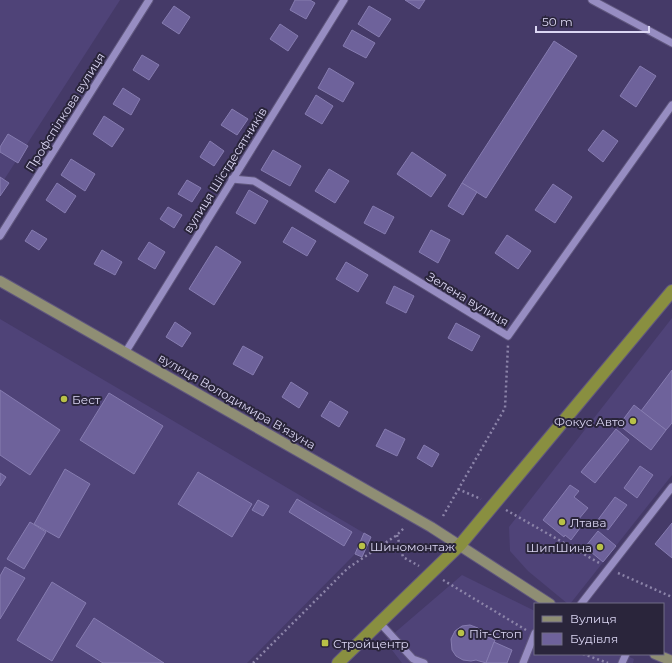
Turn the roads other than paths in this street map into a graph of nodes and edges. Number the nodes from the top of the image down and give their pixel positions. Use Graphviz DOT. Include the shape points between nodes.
graph roads {
  1 [pos="149,0"];
  2 [pos="344,0"];
  3 [pos="592,0"];
  4 [pos="672,44"];
  5 [pos="672,105"];
  6 [pos="232,179"];
  7 [pos="0,236"];
  8 [pos="0,281"];
  9 [pos="672,292"];
  10 [pos="125,353"];
  11 [pos="672,487"];
  12 [pos="460,546"];
  13 [pos="546,603"];
  14 [pos="582,603"];
  15 [pos="380,623"];
  16 [pos="534,636"];
  17 [pos="657,655"];
  18 [pos="672,661"];
  19 [pos="338,663"];
  20 [pos="424,663"];
  21 [pos="523,663"];
  1 -- 7 [label="street, Профспілкова вулиця"];
  2 -- 6 [label="street, вулиця Шістдесятників"];
  3 -- 4 [label="street"];
  5 -- 6 [label="street, Зелена вулиця" via="508,336 254,181"];
  6 -- 10 [label="street, вулиця Шістдесятників"];
  8 -- 10 [label="main road, вулиця Володимира В'язуна"];
  9 -- 12 [label="highway"];
  10 -- 12 [label="main road, вулиця Володимира В'язуна" via="431,526"];
  11 -- 14 [label="street"];
  12 -- 13 [label="main road, вулиця Володимира В'язуна"];
  12 -- 15 [label="highway"];
  15 -- 19 [label="highway"];
  15 -- 20 [label="street" via="413,659"];
  16 -- 21 [label="street"];
  17 -- 18 [label="main road"];
}
